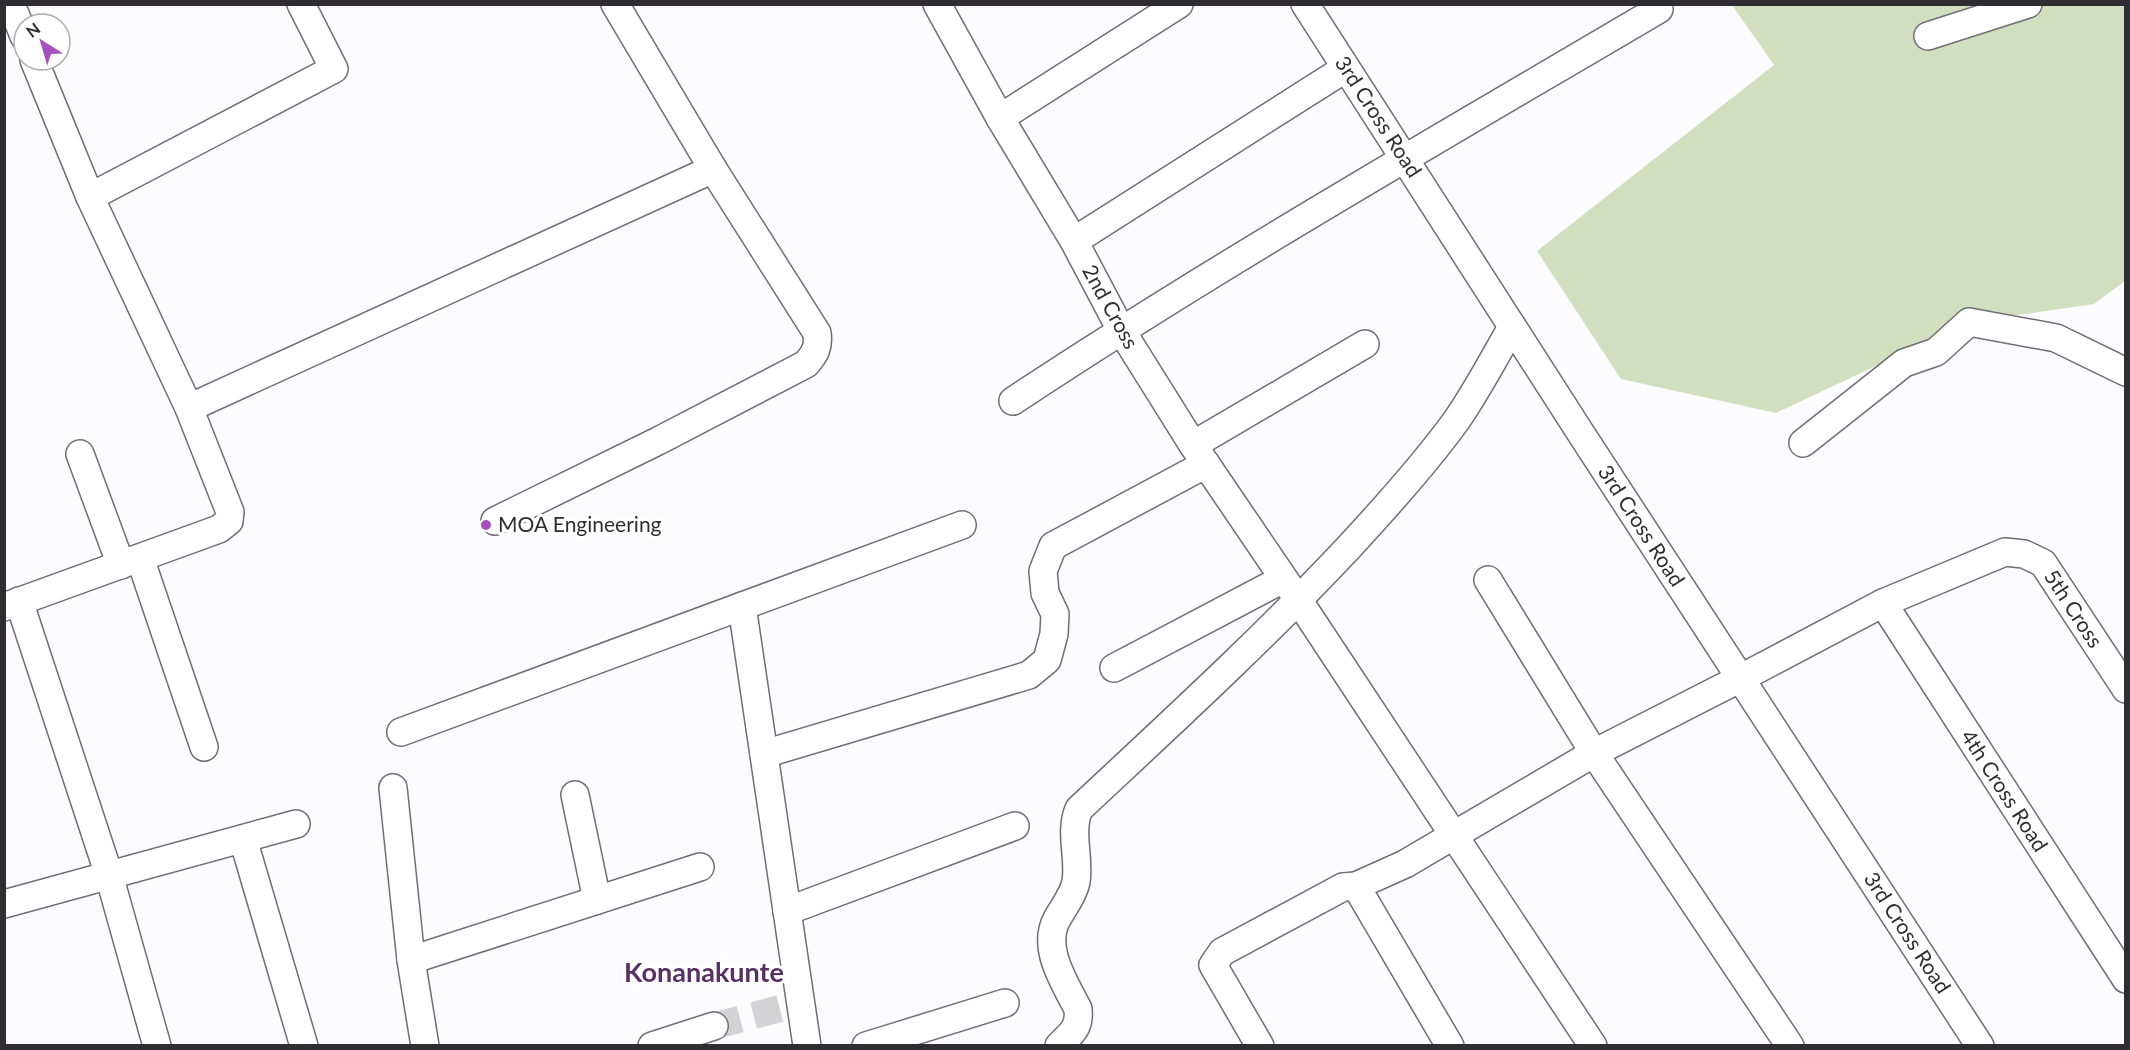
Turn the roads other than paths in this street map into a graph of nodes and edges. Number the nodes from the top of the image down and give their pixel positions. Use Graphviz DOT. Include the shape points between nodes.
graph roads {
  1 [pos="301,4"];
  2 [pos="615,4"];
  3 [pos="936,4"];
  4 [pos="1179,4"];
  5 [pos="2028,4"];
  6 [pos="1305,5"];
  7 [pos="1659,9"];
  8 [pos="1928,36"];
  9 [pos="1346,68"];
  10 [pos="39,72"];
  11 [pos="1000,118"];
  12 [pos="1405,158"];
  13 [pos="713,169"];
  14 [pos="90,197"];
  15 [pos="1074,241"];
  16 [pos="1512,327"];
  17 [pos="1121,330"];
  18 [pos="1365,344"];
  19 [pos="2126,372"];
  20 [pos="1013,401"];
  21 [pos="189,408"];
  22 [pos="1803,443"];
  23 [pos="80,454"];
  24 [pos="1199,455"];
  25 [pos="495,521"];
  26 [pos="962,525"];
  27 [pos="130,561"];
  28 [pos="1283,579"];
  29 [pos="1488,580"];
  30 [pos="1299,601"];
  31 [pos="1883,603"];
  32 [pos="12,604"];
  33 [pos="742,606"];
  34 [pos="1114,668"];
  35 [pos="1741,678"];
  36 [pos="2126,689"];
  37 [pos="401,732"];
  38 [pos="204,747"];
  39 [pos="1594,753"];
  40 [pos="764,754"];
  41 [pos="393,788"];
  42 [pos="575,795"];
  43 [pos="296,824"];
  44 [pos="1015,826"];
  45 [pos="1454,836"];
  46 [pos="243,839"];
  47 [pos="700,867"];
  48 [pos="109,875"];
  49 [pos="1356,886"];
  50 [pos="597,900"];
  51 [pos="4,904"];
  52 [pos="787,911"];
  53 [pos="411,960"];
  54 [pos="2126,979"];
  55 [pos="1005,1003"];
  56 [pos="714,1026"];
  57 [pos="157,1046"];
  58 [pos="304,1046"];
  59 [pos="425,1046"];
  60 [pos="652,1046"];
  61 [pos="807,1046"];
  62 [pos="866,1046"];
  63 [pos="1059,1046"];
  64 [pos="1260,1046"];
  65 [pos="1450,1046"];
  66 [pos="1593,1046"];
  67 [pos="1790,1046"];
  68 [pos="1980,1046"];
  1 -- 14 [label="street" via="334,69"];
  2 -- 13 [label="street"];
  3 -- 11 [label="street, 2nd Cross"];
  4 -- 11 [label="street"];
  5 -- 8 [label="street"];
  6 -- 9 [label="street, 3rd Cross Road"];
  7 -- 12 [label="street"];
  9 -- 12 [label="street, 3rd Cross Road"];
  9 -- 15 [label="street"];
  10 -- 14 [label="street"];
  11 -- 15 [label="street, 2nd Cross"];
  12 -- 16 [label="street, 3rd Cross Road"];
  12 -- 17 [label="street"];
  13 -- 21 [label="street"];
  13 -- 25 [label="street" via="817,333 819,344 814,356 806,364 658,441"];
  14 -- 21 [label="street"];
  15 -- 17 [label="street, 2nd Cross"];
  16 -- 30 [label="street" via="1456,421"];
  16 -- 35 [label="street, 3rd Cross Road"];
  17 -- 20 [label="street"];
  17 -- 24 [label="street, 2nd Cross"];
  18 -- 24 [label="street"];
  19 -- 22 [label="street" via="2056,338 1969,322 1936,352 1904,363"];
  21 -- 27 [label="street" via="230,512 229,521 219,529"];
  23 -- 27 [label="street"];
  24 -- 28 [label="street, 2nd Cross"];
  24 -- 40 [label="street" via="1053,546 1043,571 1045,593 1055,614 1054,634 1047,660 1029,675"];
  26 -- 33 [label="street"];
  27 -- 32 [label="street"];
  27 -- 38 [label="street"];
  28 -- 30 [label="street, 2nd Cross"];
  28 -- 34 [label="street"];
  29 -- 39 [label="street"];
  30 -- 45 [label="street, 2nd Cross"];
  30 -- 63 [label="street" via="1079,809 1075,819 1076,881 1056,921 1051,943 1079,1018 1078,1026"];
  31 -- 35 [label="street"];
  31 -- 36 [label="street, 5th Cross" via="2005,552 2024,554 2043,563"];
  31 -- 54 [label="street, 4th Cross Road"];
  32 -- 48 [label="street"];
  33 -- 37 [label="street"];
  33 -- 40 [label="street"];
  35 -- 39 [label="street"];
  35 -- 68 [label="street, 3rd Cross Road"];
  39 -- 45 [label="street"];
  39 -- 67 [label="street"];
  40 -- 52 [label="street"];
  41 -- 53 [label="street"];
  42 -- 50 [label="street"];
  43 -- 46 [label="street"];
  44 -- 52 [label="street"];
  45 -- 49 [label="street"];
  45 -- 66 [label="street, 2nd Cross"];
  46 -- 48 [label="street"];
  46 -- 58 [label="street"];
  47 -- 50 [label="street"];
  48 -- 51 [label="street"];
  48 -- 57 [label="street"];
  49 -- 64 [label="street" via="1343,887 1222,952 1213,966"];
  49 -- 65 [label="street"];
  50 -- 53 [label="street"];
  52 -- 61 [label="street"];
  53 -- 59 [label="street"];
  55 -- 62 [label="street"];
  56 -- 60 [label="street"];
}
